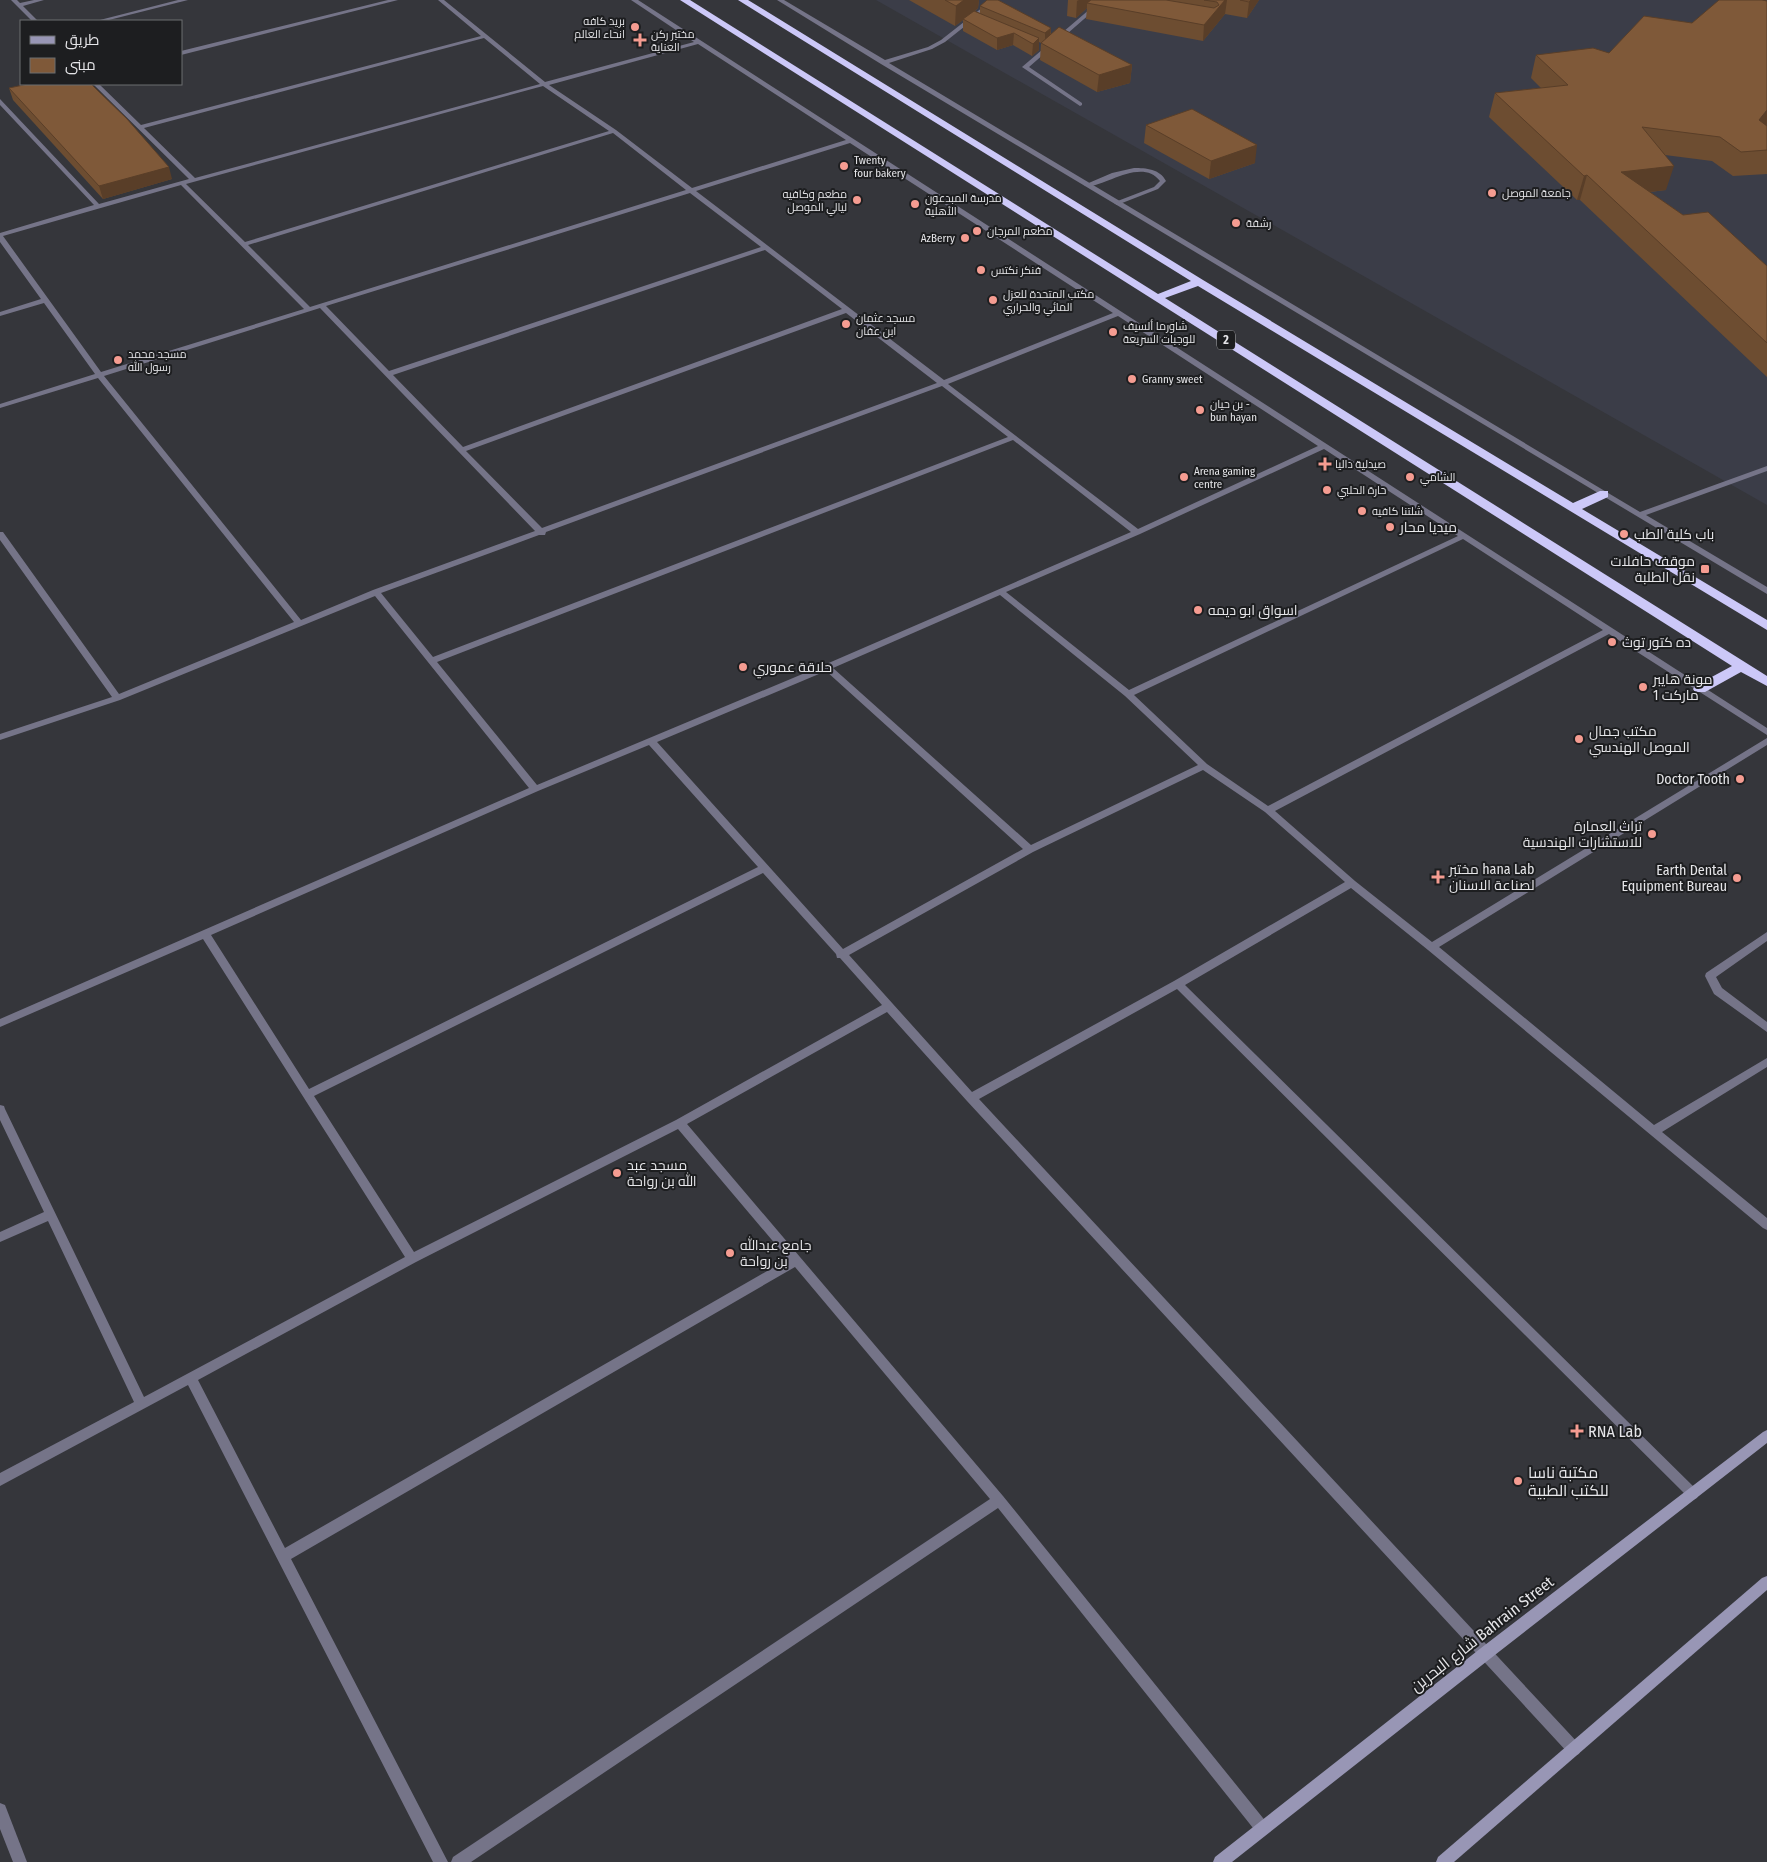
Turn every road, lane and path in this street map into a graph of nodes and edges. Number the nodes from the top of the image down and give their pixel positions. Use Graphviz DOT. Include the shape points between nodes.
graph roads {
  1 [pos="14,0"];
  2 [pos="41,0"];
  3 [pos="185,0"];
  4 [pos="396,0"];
  5 [pos="442,0"];
  6 [pos="634,0"];
  7 [pos="684,0"];
  8 [pos="742,0"];
  9 [pos="780,0"];
  10 [pos="995,0"];
  11 [pos="1094,0"];
  12 [pos="19,5"];
  13 [pos="972,18"];
  14 [pos="34,20"];
  15 [pos="103,20"];
  16 [pos="980,22"];
  17 [pos="486,36"];
  18 [pos="699,42"];
  19 [pos="1038,45"];
  20 [pos="1046,49"];
  21 [pos="182,53"];
  22 [pos="883,63"];
  23 [pos="544,84"];
  24 [pos="97,85"];
  25 [pos="8,97"];
  26 [pos="0,100"];
  27 [pos="1080,104"];
  28 [pos="141,127"];
  29 [pos="614,131"];
  30 [pos="852,140"];
  31 [pos="194,180"];
  32 [pos="182,183"];
  33 [pos="1087,185"];
  34 [pos="690,189"];
  35 [pos="1117,203"];
  36 [pos="98,206"];
  37 [pos="0,236"];
  38 [pos="245,244"];
  39 [pos="766,248"];
  40 [pos="1199,282"];
  41 [pos="1158,297"];
  42 [pos="46,300"];
  43 [pos="321,305"];
  44 [pos="308,309"];
  45 [pos="847,310"];
  46 [pos="1118,313"];
  47 [pos="0,314"];
  48 [pos="387,374"];
  49 [pos="99,375"];
  50 [pos="943,383"];
  51 [pos="0,406"];
  52 [pos="1014,438"];
  53 [pos="1324,446"];
  54 [pos="461,450"];
  55 [pos="1767,468"];
  56 [pos="1604,494"];
  57 [pos="1573,508"];
  58 [pos="1639,515"];
  59 [pos="1137,532"];
  60 [pos="542,533"];
  61 [pos="0,534"];
  62 [pos="1464,536"];
  63 [pos="1000,591"];
  64 [pos="1767,591"];
  65 [pos="376,592"];
  66 [pos="299,623"];
  67 [pos="1767,626"];
  68 [pos="1609,630"];
  69 [pos="431,660"];
  70 [pos="827,666"];
  71 [pos="1742,666"];
  72 [pos="1767,682"];
  73 [pos="1700,689"];
  74 [pos="1128,694"];
  75 [pos="117,698"];
  76 [pos="1767,732"];
  77 [pos="0,737"];
  78 [pos="651,741"];
  79 [pos="1767,741"];
  80 [pos="1204,766"];
  81 [pos="535,789"];
  82 [pos="1268,810"];
  83 [pos="1030,850"];
  84 [pos="764,868"];
  85 [pos="1352,883"];
  86 [pos="205,934"];
  87 [pos="1767,936"];
  88 [pos="1432,947"];
  89 [pos="841,955"];
  90 [pos="1178,984"];
  91 [pos="889,1006"];
  92 [pos="0,1023"];
  93 [pos="1767,1028"];
  94 [pos="1767,1062"];
  95 [pos="308,1094"];
  96 [pos="971,1098"];
  97 [pos="0,1109"];
  98 [pos="680,1123"];
  99 [pos="1654,1131"];
  100 [pos="51,1214"];
  101 [pos="1767,1225"];
  102 [pos="0,1237"];
  103 [pos="412,1259"];
  104 [pos="796,1260"];
  105 [pos="190,1377"];
  106 [pos="141,1404"];
  107 [pos="1767,1436"];
  108 [pos="0,1480"];
  109 [pos="1693,1494"];
  110 [pos="999,1500"];
  111 [pos="283,1556"];
  112 [pos="1767,1582"];
  113 [pos="1486,1653"];
  114 [pos="1574,1750"];
  115 [pos="0,1810"];
  116 [pos="1262,1828"];
  117 [pos="20,1862"];
  118 [pos="441,1862"];
  119 [pos="458,1862"];
  120 [pos="1220,1862"];
  121 [pos="1443,1862"];
  1 -- 12 [label="street"];
  2 -- 12 [label="street"];
  3 -- 15 [label="street"];
  4 -- 21 [label="street"];
  5 -- 17 [label="street"];
  6 -- 18 [label="street"];
  7 -- 41 [label="highway, 2"];
  8 -- 40 [label="highway"];
  9 -- 22 [label="street"];
  10 -- 13 [label="street"];
  11 -- 20 [label="street" via="1101,1"];
  12 -- 14 [label="street"];
  13 -- 16 [label="street"];
  13 -- 22 [label="street" via="937,44"];
  17 -- 23 [label="street"];
  17 -- 28 [label="street"];
  18 -- 23 [label="street"];
  18 -- 30 [label="street"];
  19 -- 20 [label="street"];
  20 -- 27 [label="street" via="1025,67"];
  22 -- 33 [label="street"];
  23 -- 29 [label="street"];
  23 -- 31 [label="street"];
  24 -- 28 [label="street"];
  25 -- 26 [label="street"];
  26 -- 36 [label="street"];
  28 -- 31 [label="street"];
  29 -- 34 [label="street"];
  29 -- 38 [label="street"];
  30 -- 34 [label="street"];
  30 -- 46 [label="street"];
  31 -- 32 [label="street"];
  32 -- 36 [label="street"];
  32 -- 38 [label="street"];
  33 -- 35 [label="street"];
  33 -- 35 [label="street" via="1133,170 1149,171 1161,177 1163,181 1156,188"];
  34 -- 39 [label="street"];
  34 -- 43 [label="street"];
  35 -- 56 [label="street"];
  36 -- 37 [label="street"];
  37 -- 42 [label="street"];
  38 -- 44 [label="street"];
  39 -- 45 [label="street"];
  39 -- 48 [label="street"];
  40 -- 41 [label="highway"];
  40 -- 57 [label="highway"];
  41 -- 71 [label="highway, 2"];
  42 -- 47 [label="street"];
  42 -- 49 [label="street"];
  43 -- 44 [label="street"];
  43 -- 48 [label="street"];
  44 -- 49 [label="street"];
  45 -- 50 [label="street"];
  45 -- 54 [label="street"];
  46 -- 50 [label="street"];
  46 -- 53 [label="street"];
  48 -- 54 [label="street"];
  49 -- 51 [label="street"];
  49 -- 66 [label="street"];
  50 -- 52 [label="street"];
  50 -- 60 [label="street"];
  52 -- 59 [label="street"];
  52 -- 69 [label="street"];
  53 -- 59 [label="street"];
  53 -- 62 [label="street"];
  54 -- 60 [label="street"];
  55 -- 58 [label="street"];
  56 -- 57 [label="highway"];
  56 -- 58 [label="street"];
  57 -- 67 [label="highway"];
  58 -- 64 [label="street"];
  59 -- 63 [label="street"];
  60 -- 65 [label="street"];
  61 -- 75 [label="street"];
  62 -- 68 [label="street"];
  62 -- 74 [label="street"];
  63 -- 70 [label="street"];
  63 -- 74 [label="street"];
  65 -- 66 [label="street"];
  65 -- 69 [label="street"];
  66 -- 75 [label="street"];
  68 -- 73 [label="street"];
  68 -- 82 [label="street"];
  69 -- 81 [label="street"];
  70 -- 78 [label="street"];
  70 -- 83 [label="street"];
  71 -- 72 [label="highway, 2"];
  71 -- 73 [label="highway"];
  73 -- 76 [label="street"];
  74 -- 80 [label="street"];
  75 -- 77 [label="street"];
  78 -- 81 [label="street"];
  78 -- 84 [label="street"];
  79 -- 88 [label="street"];
  80 -- 82 [label="street"];
  80 -- 83 [label="street"];
  81 -- 86 [label="street"];
  82 -- 85 [label="street"];
  83 -- 89 [label="street"];
  84 -- 89 [label="street"];
  84 -- 95 [label="street"];
  85 -- 88 [label="street"];
  85 -- 90 [label="street"];
  86 -- 92 [label="street"];
  86 -- 95 [label="street"];
  87 -- 93 [label="street" via="1710,976 1718,991"];
  88 -- 99 [label="street"];
  89 -- 91 [label="street"];
  90 -- 96 [label="street"];
  90 -- 109 [label="street"];
  91 -- 96 [label="street"];
  91 -- 98 [label="street"];
  94 -- 99 [label="street"];
  95 -- 103 [label="street"];
  96 -- 113 [label="street"];
  97 -- 100 [label="street"];
  98 -- 103 [label="street"];
  98 -- 104 [label="street"];
  99 -- 101 [label="street"];
  100 -- 102 [label="street"];
  100 -- 106 [label="street"];
  103 -- 105 [label="street"];
  104 -- 110 [label="street"];
  104 -- 111 [label="street"];
  105 -- 106 [label="street"];
  105 -- 111 [label="street"];
  106 -- 108 [label="street"];
  107 -- 109 [label="main road, شارع البحرين Bahrain Street"];
  109 -- 113 [label="main road, شارع البحرين Bahrain Street"];
  110 -- 116 [label="street"];
  110 -- 119 [label="street"];
  111 -- 118 [label="street"];
  112 -- 114 [label="main road"];
  113 -- 114 [label="street"];
  113 -- 116 [label="main road, شارع البحرين Bahrain Street"];
  114 -- 121 [label="main road"];
  115 -- 117 [label="street"];
  116 -- 120 [label="main road, شارع البحرين Bahrain Street"];
}
